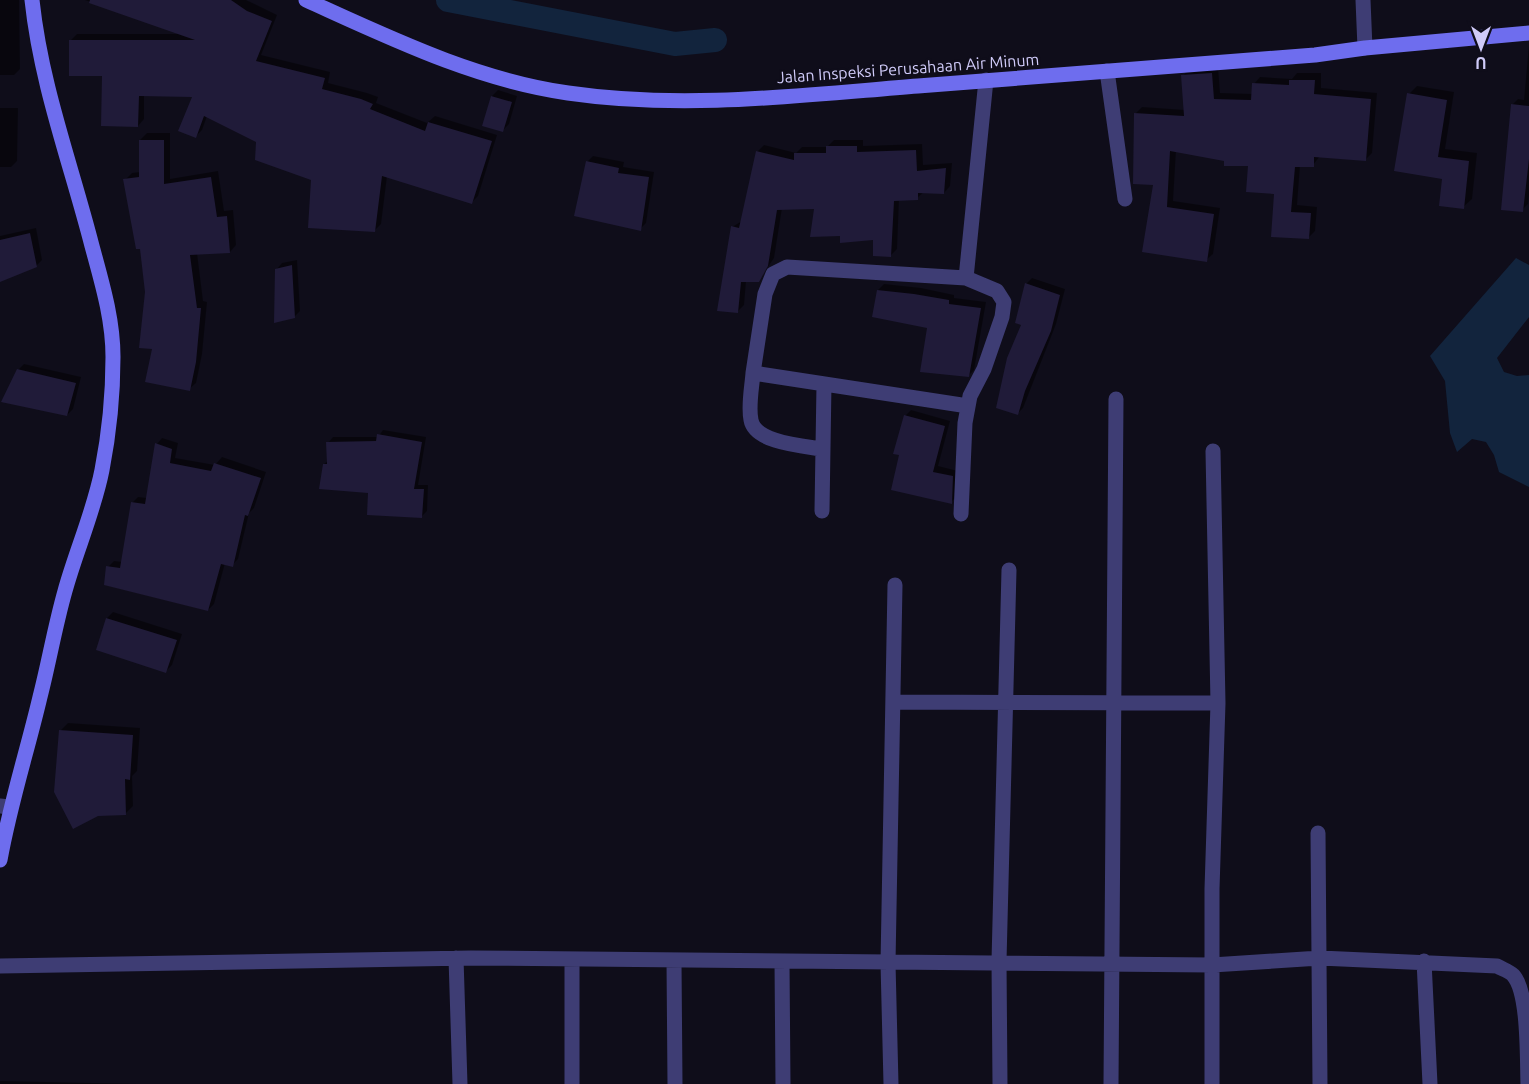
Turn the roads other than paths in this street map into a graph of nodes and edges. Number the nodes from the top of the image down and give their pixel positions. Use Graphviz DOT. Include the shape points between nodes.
graph roads {
  1 [pos="32,0"];
  2 [pos="306,0"];
  3 [pos="1363,0"];
  4 [pos="1529,33"];
  5 [pos="1365,48"];
  6 [pos="1107,70"];
  7 [pos="986,80"];
  8 [pos="1125,199"];
  9 [pos="966,278"];
  10 [pos="753,373"];
  11 [pos="824,384"];
  12 [pos="1116,399"];
  13 [pos="968,406"];
  14 [pos="822,449"];
  15 [pos="1213,450"];
  16 [pos="822,511"];
  17 [pos="961,514"];
  18 [pos="1009,570"];
  19 [pos="895,585"];
  20 [pos="1005,701"];
  21 [pos="1114,701"];
  22 [pos="894,702"];
  23 [pos="1218,703"];
  24 [pos="5,806"];
  25 [pos="1318,833"];
  26 [pos="0,860"];
  27 [pos="456,958"];
  28 [pos="1320,958"];
  29 [pos="572,960"];
  30 [pos="674,961"];
  31 [pos="999,961"];
  32 [pos="1424,961"];
  33 [pos="782,962"];
  34 [pos="888,963"];
  35 [pos="1112,964"];
  36 [pos="1212,964"];
  37 [pos="0,966"];
  38 [pos="460,1084"];
  39 [pos="572,1084"];
  40 [pos="675,1084"];
  41 [pos="783,1084"];
  42 [pos="891,1084"];
  43 [pos="1000,1084"];
  44 [pos="1111,1084"];
  45 [pos="1212,1084"];
  46 [pos="1320,1084"];
  47 [pos="1430,1084"];
  48 [pos="1528,1084"];
  1 -- 24 [label="street" via="35,32 59,136 106,298 113,357 102,471 65,592 40,697"];
  2 -- 7 [label="street, Jalan Inspeksi Perusahaan Air Minum" via="412,49 495,76 566,93 638,100 719,100"];
  3 -- 5 [label="street"];
  4 -- 5 [label="street, Jalan Inspeksi Perusahaan Air Minum"];
  5 -- 6 [label="street, Jalan Inspeksi Perusahaan Air Minum"];
  6 -- 7 [label="street, Jalan Inspeksi Perusahaan Air Minum"];
  6 -- 8 [label="street"];
  7 -- 9 [label="street"];
  9 -- 10 [label="street" via="787,267 777,271 765,294"];
  9 -- 13 [label="street" via="997,291 1004,302 988,359"];
  10 -- 11 [label="street"];
  10 -- 14 [label="street" via="753,427 782,443"];
  11 -- 13 [label="street"];
  11 -- 14 [label="street"];
  12 -- 21 [label="street"];
  13 -- 17 [label="street"];
  14 -- 16 [label="street"];
  15 -- 23 [label="street"];
  18 -- 20 [label="street"];
  19 -- 22 [label="street"];
  20 -- 21 [label="street"];
  20 -- 22 [label="street"];
  20 -- 31 [label="street"];
  21 -- 23 [label="street"];
  21 -- 35 [label="street"];
  22 -- 34 [label="street"];
  23 -- 36 [label="street"];
  24 -- 26 [label="street"];
  25 -- 28 [label="street"];
  27 -- 29 [label="street"];
  27 -- 37 [label="street"];
  27 -- 38 [label="street"];
  28 -- 32 [label="street"];
  28 -- 36 [label="street"];
  28 -- 46 [label="street"];
  29 -- 30 [label="street"];
  29 -- 39 [label="street"];
  30 -- 33 [label="street"];
  30 -- 40 [label="street"];
  31 -- 34 [label="street"];
  31 -- 35 [label="street"];
  31 -- 43 [label="street"];
  32 -- 47 [label="street"];
  32 -- 48 [label="street" via="1497,966 1514,975 1524,991 1527,1012"];
  33 -- 34 [label="street"];
  33 -- 41 [label="street"];
  34 -- 42 [label="street"];
  35 -- 36 [label="street"];
  35 -- 44 [label="street"];
  36 -- 45 [label="street"];
}
